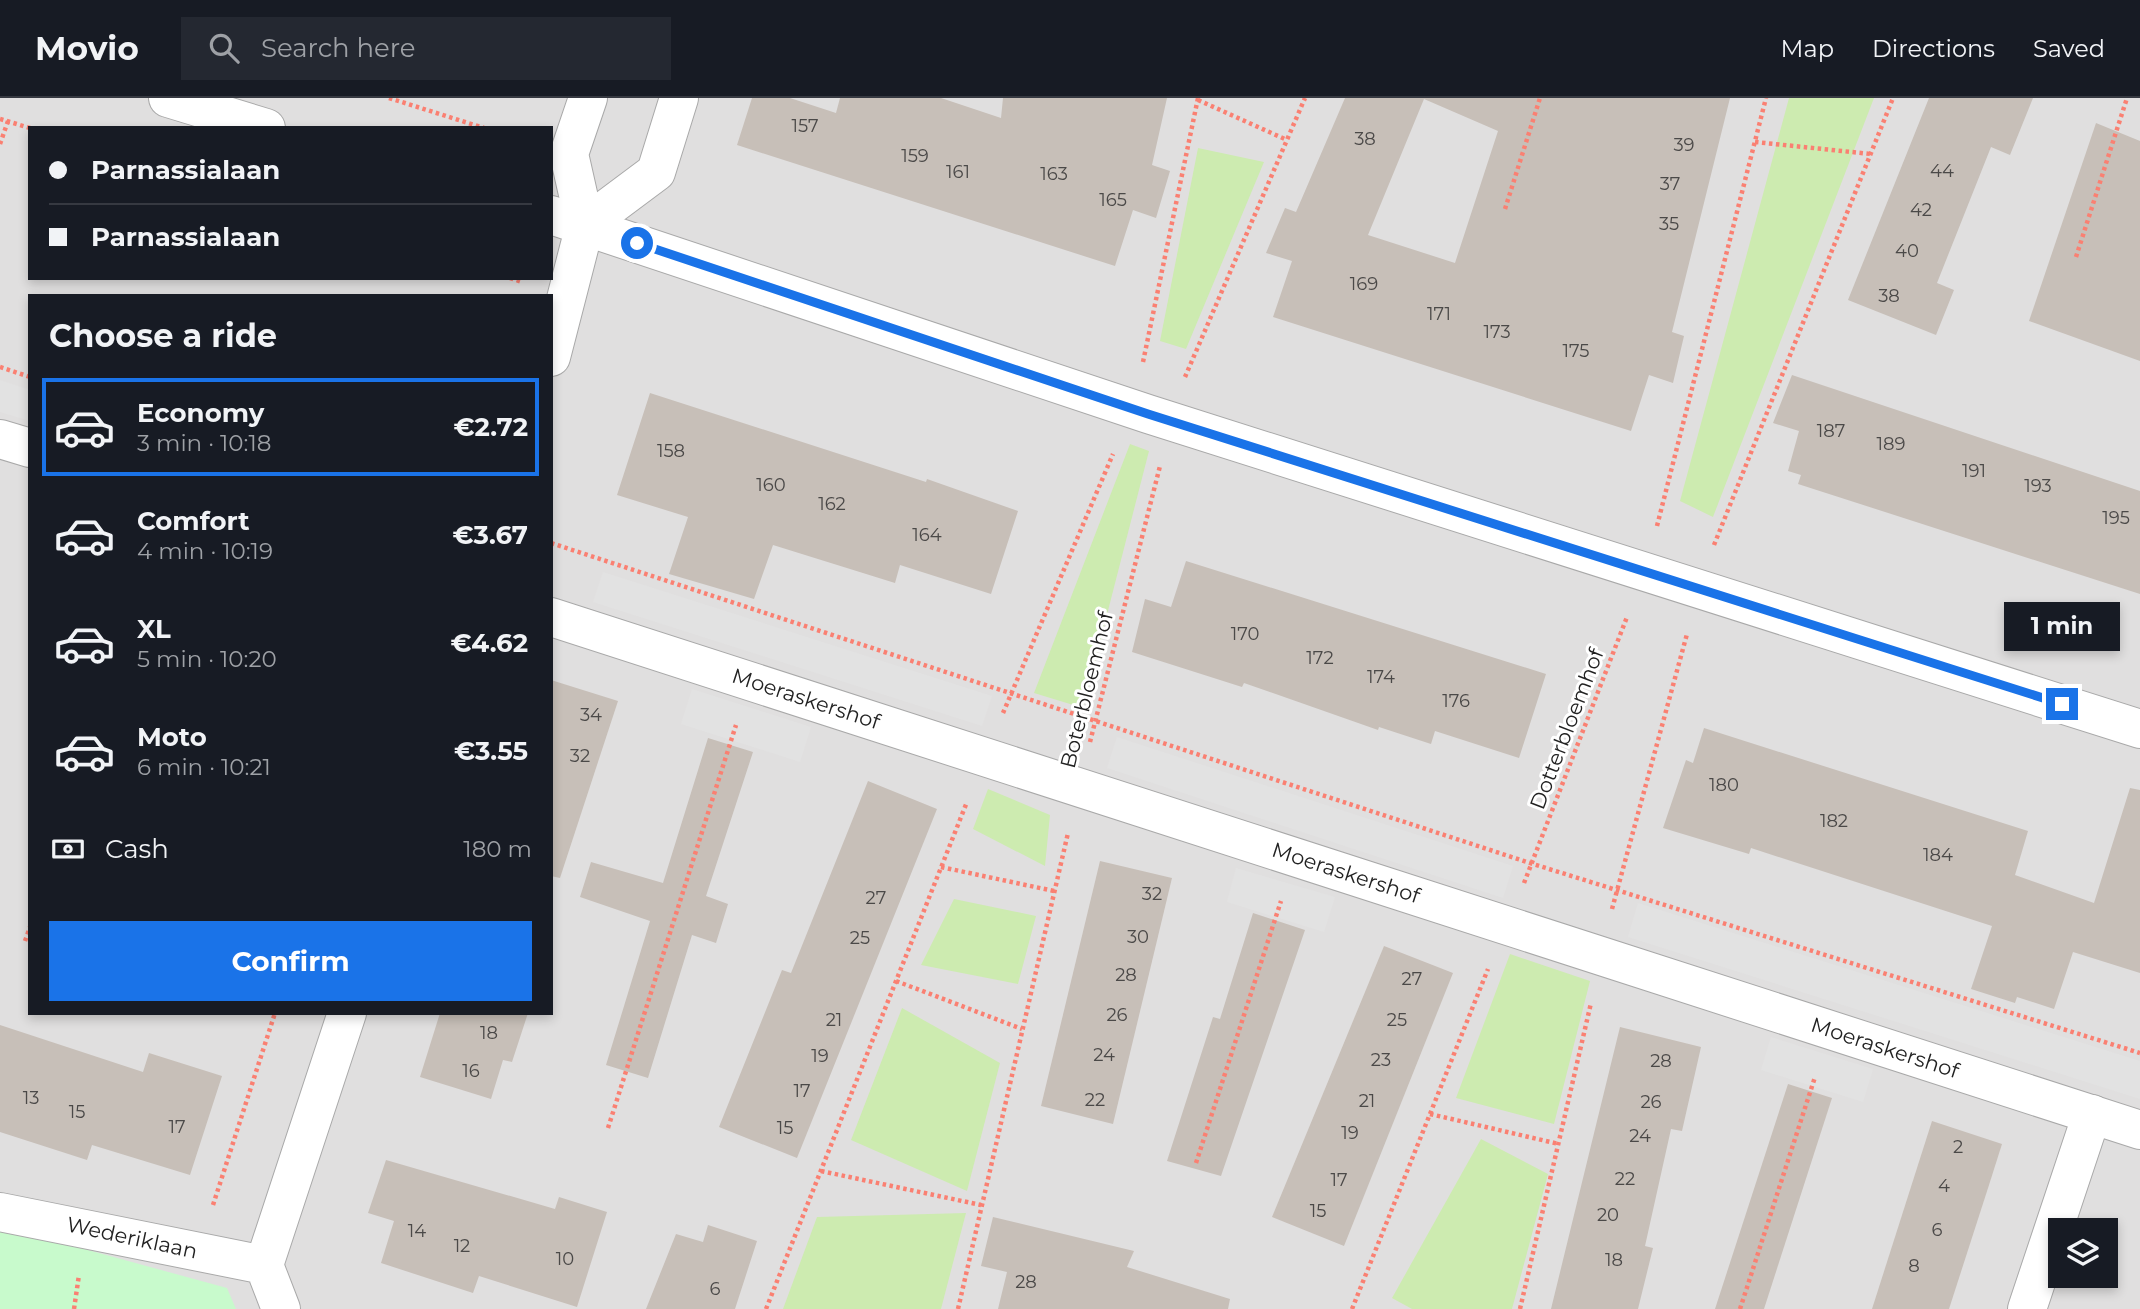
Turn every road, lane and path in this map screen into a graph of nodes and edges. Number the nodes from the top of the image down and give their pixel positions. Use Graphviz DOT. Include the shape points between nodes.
graph roads {
  1 [pos="168,98"];
  2 [pos="390,98"];
  3 [pos="588,98"];
  4 [pos="680,98"];
  5 [pos="1305,98"];
  6 [pos="1540,98"];
  7 [pos="1766,98"];
  8 [pos="1893,98"];
  9 [pos="2127,98"];
  10 [pos="1198,100"];
  11 [pos="0,119"];
  12 [pos="8,121"];
  13 [pos="259,126"];
  14 [pos="478,126"];
  15 [pos="28,127"];
  16 [pos="1287,140"];
  17 [pos="1755,142"];
  18 [pos="0,144"];
  19 [pos="1871,154"];
  20 [pos="1506,209"];
  21 [pos="568,220"];
  22 [pos="2076,257"];
  23 [pos="553,341"];
  24 [pos="0,367"];
  25 [pos="28,376"];
  26 [pos="1172,421"];
  27 [pos="0,439"];
  28 [pos="28,447"];
  29 [pos="553,544"];
  30 [pos="1644,573"];
  31 [pos="1699,590"];
  32 [pos="553,618"];
  33 [pos="750,681"];
  34 [pos="1095,722"];
  35 [pos="2140,729"];
  36 [pos="1079,787"];
  37 [pos="1296,857"];
  38 [pos="1532,864"];
  39 [pos="941,867"];
  40 [pos="1054,891"];
  41 [pos="1616,891"];
  42 [pos="1506,925"];
  43 [pos="28,933"];
  44 [pos="25,941"];
  45 [pos="1602,956"];
  46 [pos="896,981"];
  47 [pos="274,1015"];
  48 [pos="346,1015"];
  49 [pos="1022,1029"];
  50 [pos="1830,1030"];
  51 [pos="2140,1053"];
  52 [pos="1430,1114"];
  53 [pos="2092,1114"];
  54 [pos="608,1128"];
  55 [pos="2140,1130"];
  56 [pos="1559,1144"];
  57 [pos="1196,1163"];
  58 [pos="821,1171"];
  59 [pos="982,1205"];
  60 [pos="0,1212"];
  61 [pos="198,1252"];
  62 [pos="264,1265"];
  63 [pos="281,1309"];
  64 [pos="958,1309"];
  65 [pos="1352,1309"];
  66 [pos="1520,1309"];
  67 [pos="1740,1309"];
  68 [pos="2027,1309"];
  1 -- 13 [label="street"];
  2 -- 14 [label="path"];
  3 -- 21 [label="street" via="569,155"];
  4 -- 21 [label="street" via="656,172"];
  5 -- 16 [label="path, Boterbloemhof"];
  6 -- 20 [label="path"];
  7 -- 17 [label="path, Dotterbloemhof"];
  8 -- 19 [label="path"];
  9 -- 22 [label="path"];
  10 -- 16 [label="path"];
  11 -- 12 [label="path"];
  12 -- 15 [label="path"];
  12 -- 18 [label="path"];
  16 -- 26 [label="path, Boterbloemhof" via="1180,388"];
  17 -- 19 [label="path"];
  17 -- 30 [label="path, Dotterbloemhof"];
  19 -- 31 [label="path"];
  21 -- 23 [label="street"];
  21 -- 26 [label="street"];
  24 -- 25 [label="path"];
  26 -- 30 [label="street"];
  26 -- 34 [label="path, Boterbloemhof"];
  27 -- 28 [label="street"];
  29 -- 34 [label="path"];
  30 -- 31 [label="street"];
  30 -- 38 [label="path, Dotterbloemhof"];
  31 -- 35 [label="street"];
  31 -- 41 [label="path"];
  32 -- 33 [label="street, Moeraskershof"];
  33 -- 36 [label="street, Moeraskershof"];
  33 -- 54 [label="path"];
  34 -- 36 [label="path, Boterbloemhof"];
  34 -- 38 [label="path"];
  36 -- 37 [label="street, Moeraskershof"];
  36 -- 40 [label="path, Boterbloemhof"];
  37 -- 42 [label="street, Moeraskershof"];
  37 -- 57 [label="path"];
  38 -- 41 [label="path"];
  38 -- 42 [label="path, Dotterbloemhof"];
  39 -- 40 [label="path"];
  40 -- 49 [label="path, Boterbloemhof"];
  41 -- 45 [label="path"];
  41 -- 51 [label="path"];
  42 -- 45 [label="street, Moeraskershof"];
  42 -- 52 [label="path, Dotterbloemhof"];
  43 -- 44 [label="path"];
  45 -- 50 [label="street, Moeraskershof"];
  45 -- 56 [label="path"];
  46 -- 49 [label="path"];
  47 -- 61 [label="path"];
  48 -- 62 [label="street"];
  49 -- 59 [label="path, Boterbloemhof"];
  50 -- 53 [label="street, Moeraskershof"];
  50 -- 67 [label="path"];
  52 -- 56 [label="path"];
  52 -- 65 [label="path, Dotterbloemhof"];
  53 -- 55 [label="street, Moeraskershof"];
  53 -- 68 [label="street"];
  56 -- 66 [label="path"];
  58 -- 59 [label="path"];
  59 -- 64 [label="path, Boterbloemhof"];
  60 -- 61 [label="street, Wederiklaan"];
  61 -- 62 [label="street, Wederiklaan"];
  62 -- 63 [label="street"];
}
